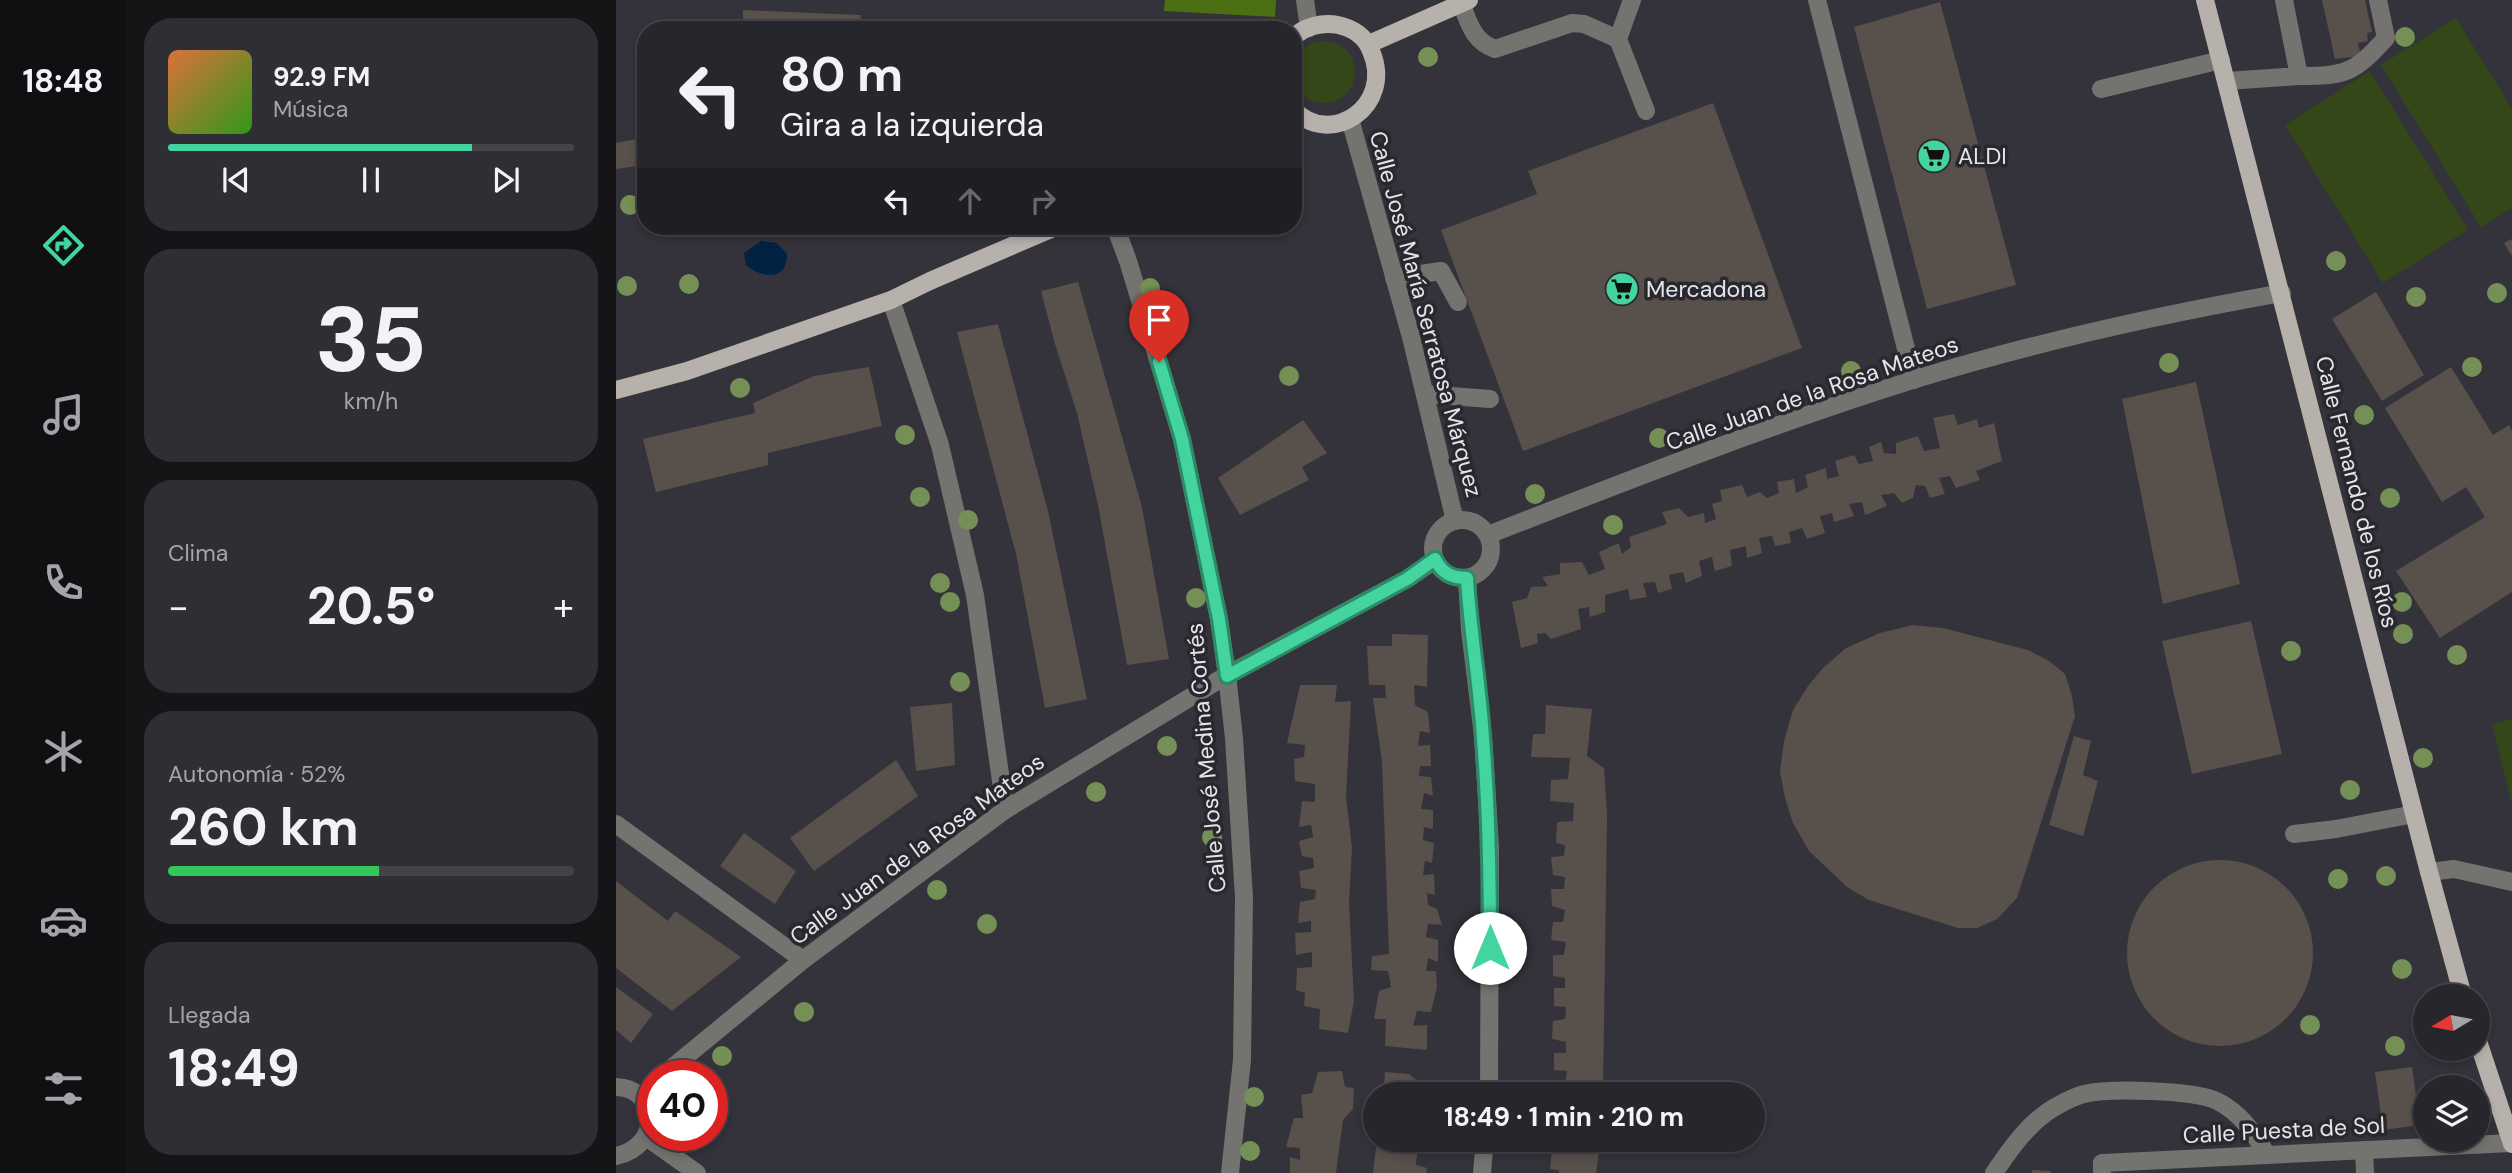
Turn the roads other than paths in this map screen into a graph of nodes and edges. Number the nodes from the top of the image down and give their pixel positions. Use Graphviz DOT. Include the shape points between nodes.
graph roads {
  1 [pos="1305,0"];
  2 [pos="1632,0"];
  3 [pos="1818,0"];
  4 [pos="2205,0"];
  5 [pos="2284,0"];
  6 [pos="2378,0"];
  7 [pos="1465,2"];
  8 [pos="1302,25"];
  9 [pos="1302,33"];
  10 [pos="1618,39"];
  11 [pos="1369,44"];
  12 [pos="2221,60"];
  13 [pos="2299,76"];
  14 [pos="2227,81"];
  15 [pos="2101,89"];
  16 [pos="1646,111"];
  17 [pos="1302,116"];
  18 [pos="1350,119"];
  19 [pos="1038,235"];
  20 [pos="1118,235"];
  21 [pos="1394,278"];
  22 [pos="2282,293"];
  23 [pos="891,300"];
  24 [pos="1458,303"];
  25 [pos="1914,380"];
  26 [pos="616,390"];
  27 [pos="1425,394"];
  28 [pos="1490,399"];
  29 [pos="1455,521"];
  30 [pos="1488,535"];
  31 [pos="1435,559"];
  32 [pos="1467,578"];
  33 [pos="1227,676"];
  34 [pos="1005,810"];
  35 [pos="2414,814"];
  36 [pos="616,824"];
  37 [pos="2294,834"];
  38 [pos="2429,872"];
  39 [pos="2512,881"];
  40 [pos="803,960"];
  41 [pos="2460,984"];
  42 [pos="681,1060"];
  43 [pos="2485,1061"];
  44 [pos="1489,1082"];
  45 [pos="616,1087"];
  46 [pos="637,1094"];
  47 [pos="2512,1144"];
  48 [pos="637,1147"];
  49 [pos="2364,1150"];
  50 [pos="665,1151"];
  51 [pos="1484,1152"];
  52 [pos="2267,1155"];
  53 [pos="616,1156"];
  54 [pos="2102,1168"];
  55 [pos="696,1173"];
  56 [pos="1230,1173"];
  57 [pos="1482,1173"];
  58 [pos="1994,1173"];
  59 [pos="2365,1173"];
  1 -- 8 [label="street"];
  2 -- 10 [label="street"];
  3 -- 25 [label="street"];
  4 -- 12 [label="main road, Calle Fernando de los Ríos"];
  5 -- 13 [label="street"];
  6 -- 13 [label="street" via="2386,38 2364,62 2334,76"];
  7 -- 10 [label="street" via="1475,37 1495,49 1572,23"];
  7 -- 11 [label="main road"];
  9 -- 11 [label="main road" via="1329,23 1346,26"];
  10 -- 16 [label="street"];
  11 -- 18 [label="main road" via="1377,64 1374,93"];
  12 -- 14 [label="main road, Calle Fernando de los Ríos"];
  12 -- 15 [label="street"];
  13 -- 14 [label="street"];
  14 -- 22 [label="main road, Calle Fernando de los Ríos"];
  17 -- 18 [label="main road" via="1324,124"];
  18 -- 21 [label="street, Calle José María Serratosa Márquez"];
  19 -- 23 [label="main road"];
  20 -- 33 [label="street, Calle José Medina Cortés" via="1182,439"];
  21 -- 24 [label="street" via="1441,271"];
  21 -- 27 [label="street, Calle José María Serratosa Márquez"];
  22 -- 25 [label="street, Calle Juan de la Rosa Mateos" via="2096,330"];
  22 -- 35 [label="main road, Calle Fernando de los Ríos"];
  23 -- 26 [label="main road" via="687,371"];
  23 -- 34 [label="street" via="940,444 972,583"];
  25 -- 30 [label="street, Calle Juan de la Rosa Mateos" via="1703,453"];
  27 -- 28 [label="street"];
  27 -- 29 [label="street, Calle José María Serratosa Márquez"];
  29 -- 30 [label="street" via="1478,525"];
  29 -- 31 [label="street" via="1437,535"];
  30 -- 32 [label="street" via="1486,566"];
  31 -- 32 [label="street" via="1447,574"];
  31 -- 33 [label="street, Calle Juan de la Rosa Mateos" via="1407,579"];
  32 -- 44 [label="street" via="1490,847"];
  33 -- 34 [label="street, Calle Juan de la Rosa Mateos"];
  33 -- 56 [label="street, Calle José Medina Cortés" via="1244,897 1242,1060"];
  34 -- 40 [label="street, Calle Juan de la Rosa Mateos"];
  35 -- 37 [label="street"];
  35 -- 38 [label="main road, Calle Fernando de los Ríos"];
  36 -- 40 [label="street"];
  38 -- 39 [label="street" via="2454,869"];
  38 -- 41 [label="main road, Calle Fernando de los Ríos"];
  40 -- 42 [label="street, Calle Juan de la Rosa Mateos"];
  43 -- 47 [label="main road"];
  45 -- 46 [label="street"];
  47 -- 49 [label="street, Calle Puesta de Sol"];
  48 -- 53 [label="street"];
  49 -- 52 [label="street, Calle Puesta de Sol"];
  49 -- 59 [label="street"];
  50 -- 55 [label="street"];
  51 -- 57 [label="street"];
  52 -- 54 [label="street, Calle Puesta de Sol"];
  52 -- 58 [label="street" via="2248,1124 2216,1101 2166,1092 2094,1093 2053,1108 2018,1138"];
}
